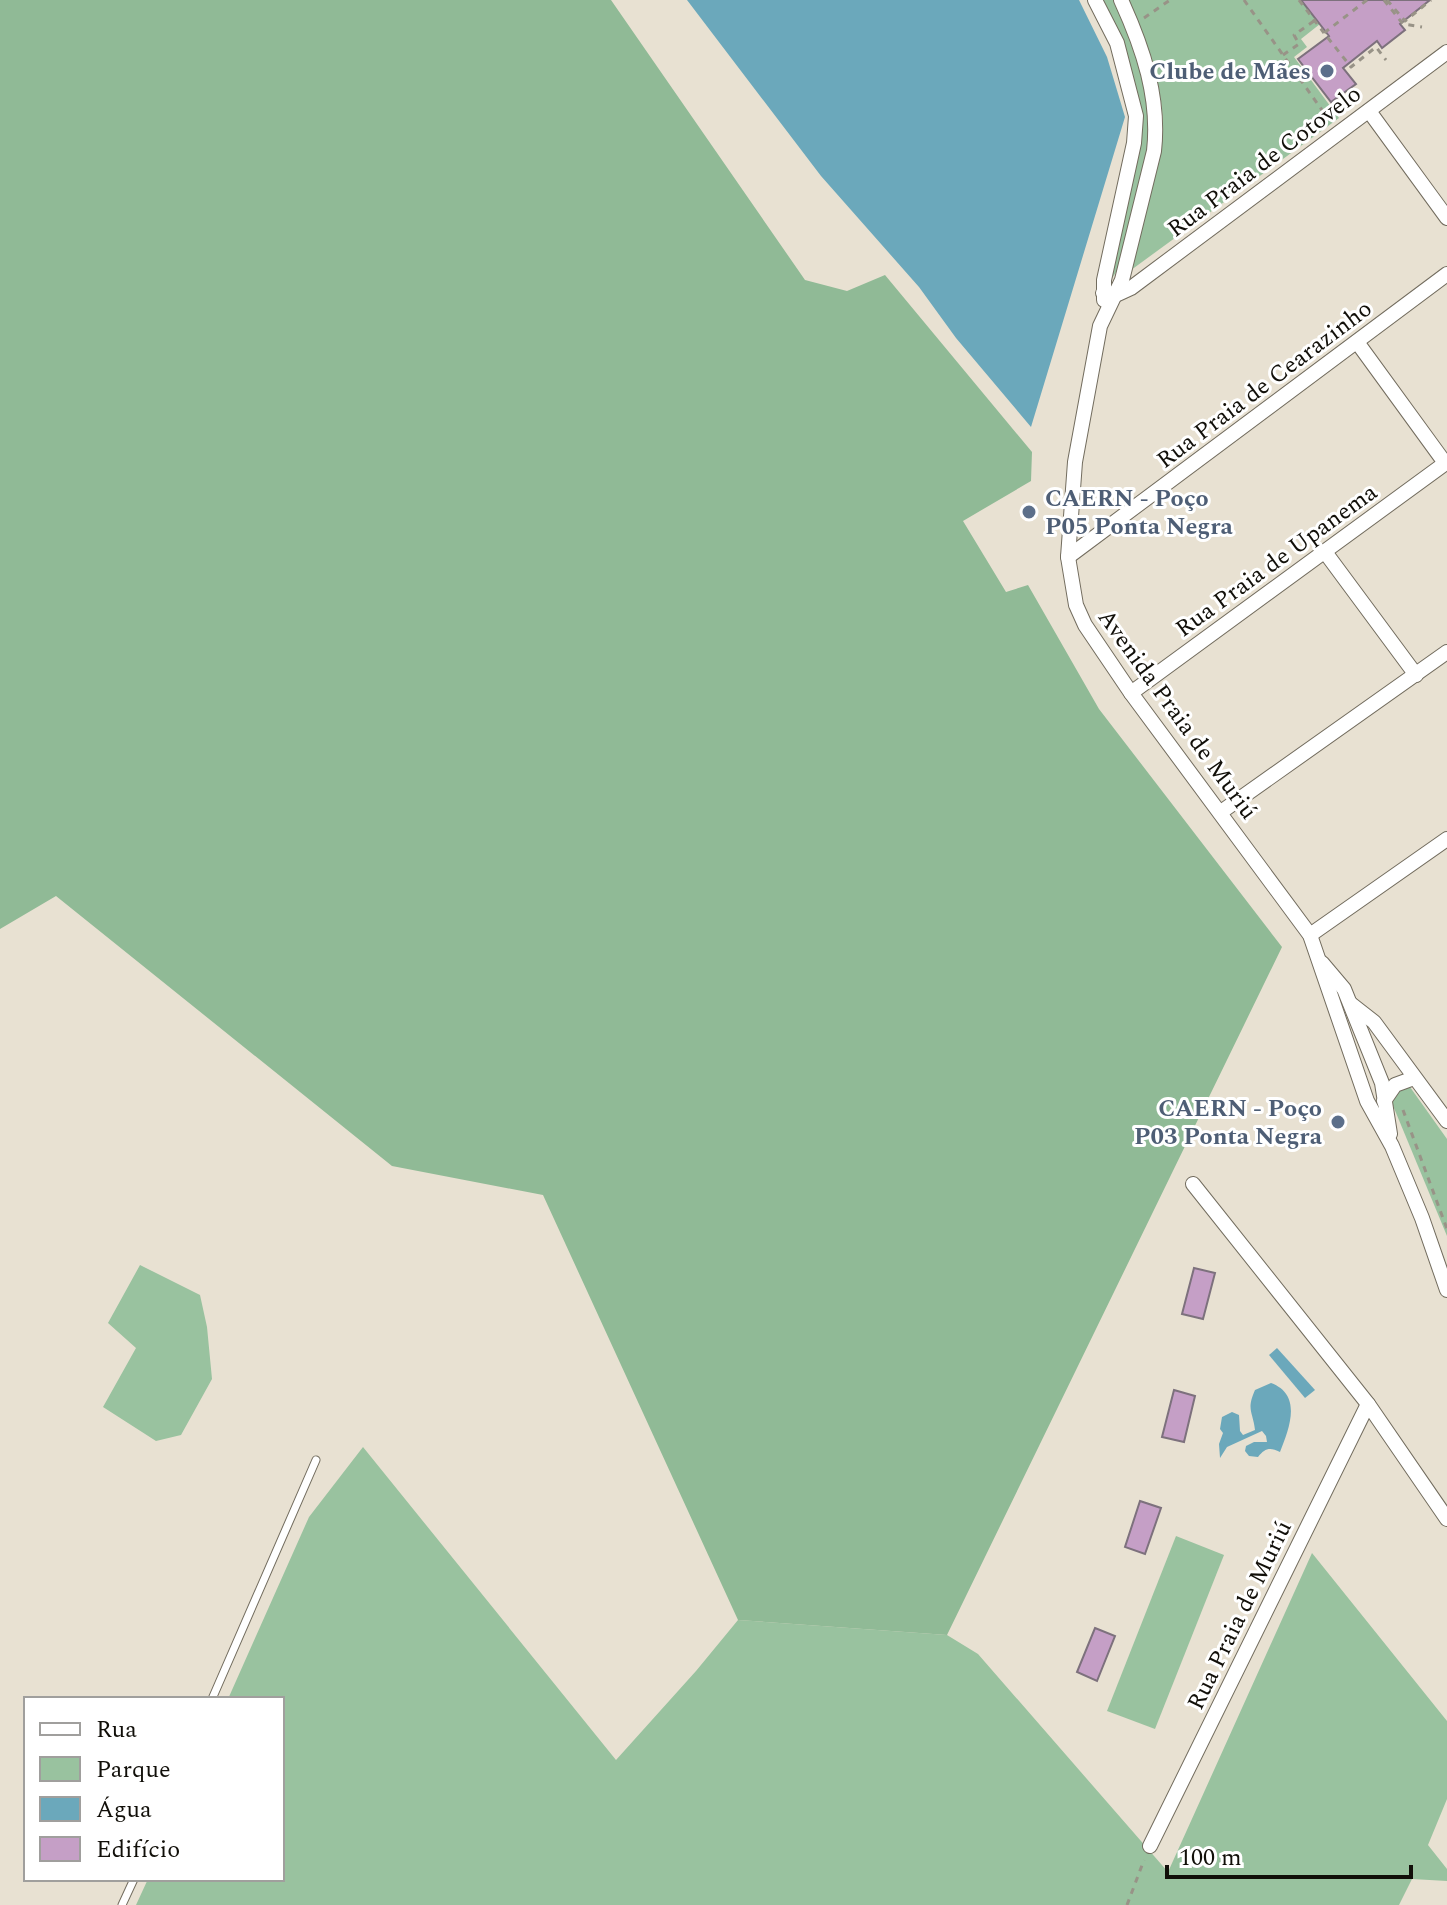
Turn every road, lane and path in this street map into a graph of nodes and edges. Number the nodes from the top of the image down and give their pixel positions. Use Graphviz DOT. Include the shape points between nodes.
graph roads {
  1 [pos="1095,0"];
  2 [pos="1121,0"];
  3 [pos="1170,0"];
  4 [pos="1244,0"];
  5 [pos="1299,0"];
  6 [pos="1367,0"];
  7 [pos="1386,0"];
  8 [pos="1431,0"];
  9 [pos="1140,20"];
  10 [pos="1314,21"];
  11 [pos="1422,27"];
  12 [pos="1324,33"];
  13 [pos="1447,52"];
  14 [pos="1283,55"];
  15 [pos="1386,60"];
  16 [pos="1348,90"];
  17 [pos="1353,100"];
  18 [pos="1369,111"];
  19 [pos="1338,133"];
  20 [pos="1447,218"];
  21 [pos="1447,274"];
  22 [pos="1110,293"];
  23 [pos="1357,342"];
  24 [pos="1446,462"];
  25 [pos="1325,552"];
  26 [pos="1068,557"];
  27 [pos="1447,652"];
  28 [pos="1416,675"];
  29 [pos="1131,693"];
  30 [pos="1221,812"];
  31 [pos="1445,846"];
  32 [pos="1310,935"];
  33 [pos="1315,954"];
  34 [pos="1349,1003"];
  35 [pos="1402,1062"];
  36 [pos="1375,1065"];
  37 [pos="1357,1071"];
  38 [pos="1414,1078"];
  39 [pos="1367,1101"];
  40 [pos="1385,1101"];
  41 [pos="1403,1110"];
  42 [pos="1447,1121"];
  43 [pos="1392,1146"];
  44 [pos="1193,1184"];
  45 [pos="1447,1229"];
  46 [pos="1447,1290"];
  47 [pos="1368,1404"];
  48 [pos="316,1460"];
  49 [pos="1447,1519"];
  50 [pos="213,1697"];
  51 [pos="1150,1846"];
  52 [pos="133,1881"];
  53 [pos="122,1905"];
  54 [pos="1127,1905"];
  1 -- 22 [label="street, Avenida Praia de Muriú" via="1117,43 1136,116"];
  2 -- 22 [label="street, Avenida Praia de Muriú" via="1157,113 1154,151"];
  3 -- 9 [label="path"];
  4 -- 14 [label="path"];
  5 -- 10 [label="path"];
  6 -- 12 [label="path"];
  7 -- 8 [label="path" via="1405,21"];
  7 -- 11 [label="path" via="1403,24"];
  10 -- 12 [label="path"];
  10 -- 14 [label="path" via="1294,35 1299,44"];
  12 -- 15 [label="path" via="1351,67 1375,45"];
  13 -- 18 [label="street, Rua Praia de Cotovelo"];
  14 -- 19 [label="path"];
  16 -- 17 [label="path"];
  18 -- 19 [label="street, Rua Praia de Cotovelo"];
  18 -- 20 [label="street"];
  19 -- 22 [label="street, Rua Praia de Cotovelo" via="1131,288"];
  21 -- 23 [label="street, Rua Praia de Cearazinho"];
  22 -- 26 [label="street, Avenida Praia de Muriú" via="1075,462"];
  23 -- 24 [label="street"];
  23 -- 26 [label="street, Rua Praia de Cearazinho"];
  24 -- 25 [label="street, Rua Praia de Upanema"];
  25 -- 28 [label="street"];
  25 -- 29 [label="street, Rua Praia de Upanema"];
  26 -- 29 [label="street, Avenida Praia de Muriú" via="1085,625"];
  27 -- 28 [label="street"];
  28 -- 30 [label="street"];
  29 -- 30 [label="street, Avenida Praia de Muriú"];
  30 -- 32 [label="street, Avenida Praia de Muriú"];
  31 -- 32 [label="street"];
  32 -- 33 [label="street"];
  33 -- 34 [label="street"];
  33 -- 37 [label="street"];
  34 -- 35 [label="street" via="1374,1022"];
  34 -- 36 [label="street"];
  35 -- 36 [label="street"];
  35 -- 38 [label="street"];
  36 -- 37 [label="street"];
  36 -- 40 [label="street"];
  37 -- 39 [label="street"];
  38 -- 40 [label="street" via="1395,1085"];
  38 -- 42 [label="street"];
  39 -- 40 [label="street"];
  39 -- 43 [label="street"];
  40 -- 43 [label="street"];
  41 -- 45 [label="path"];
  43 -- 46 [label="street"];
  44 -- 47 [label="street"];
  47 -- 49 [label="street"];
  47 -- 51 [label="street, Rua Praia de Muriú"];
  48 -- 50 [label="lane"];
  51 -- 54 [label="path"];
  52 -- 53 [label="lane"];
}
